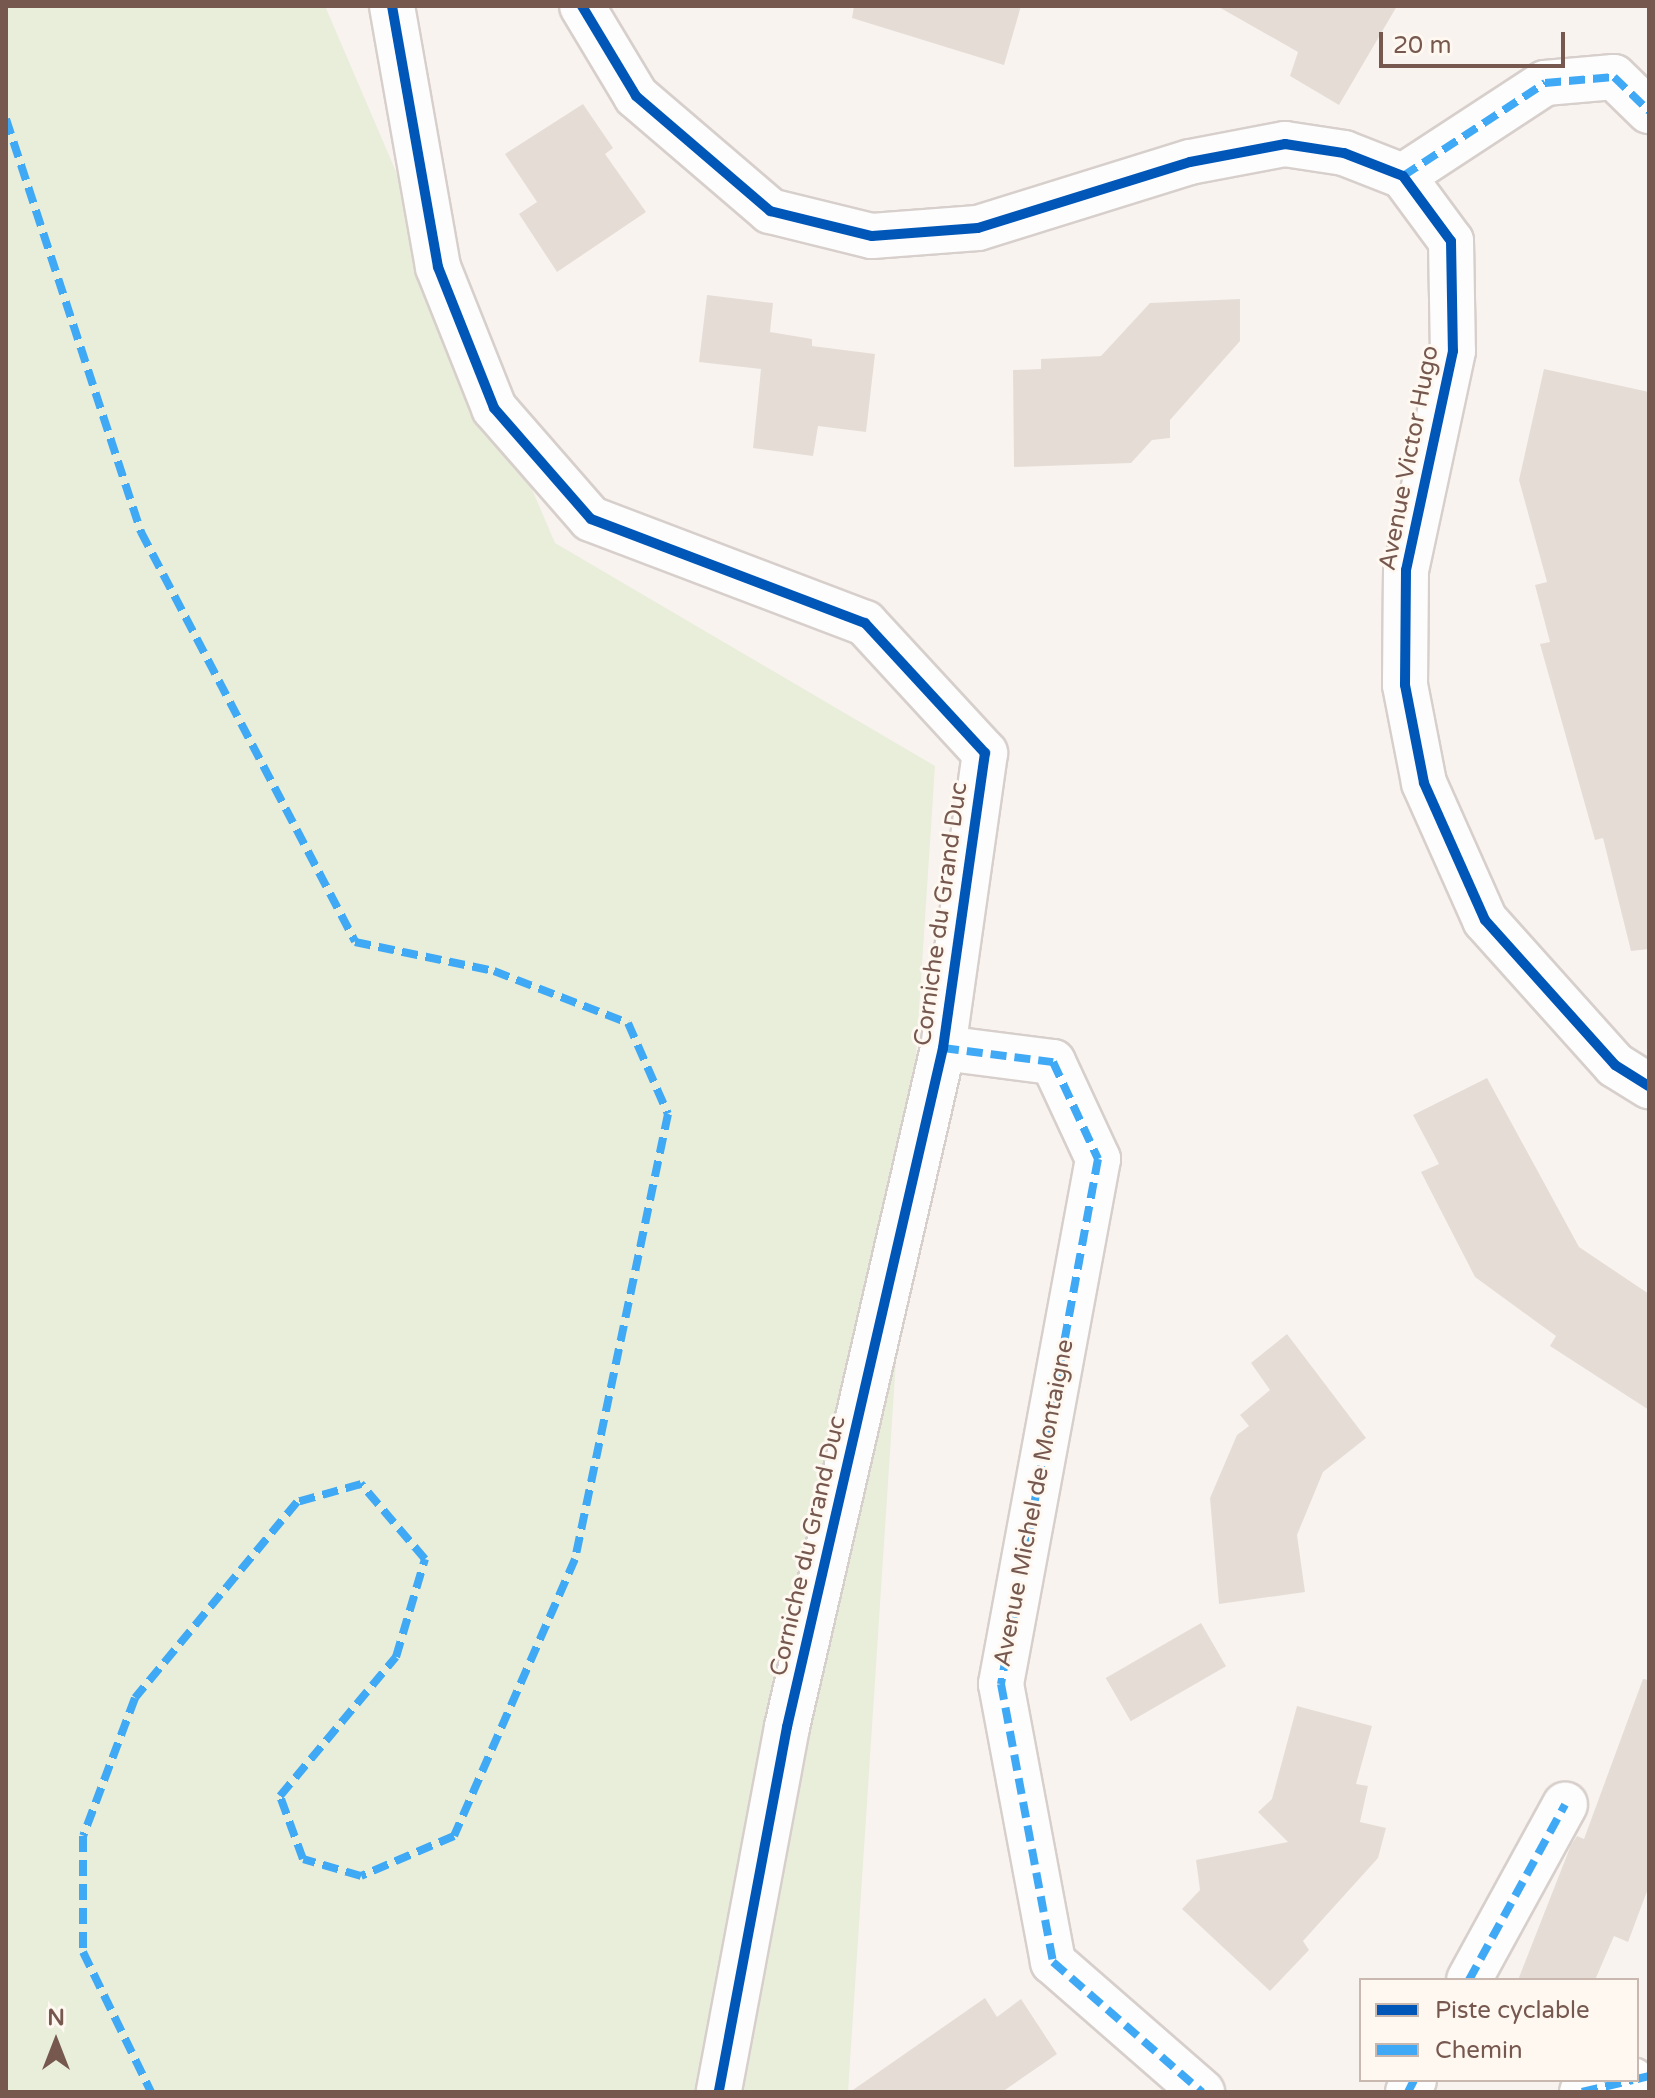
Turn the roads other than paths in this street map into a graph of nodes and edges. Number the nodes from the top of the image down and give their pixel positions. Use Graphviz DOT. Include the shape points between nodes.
graph roads {
  1 [pos="392,6"];
  2 [pos="582,6"];
  3 [pos="1649,111"];
  4 [pos="1403,176"];
  5 [pos="943,1048"];
  6 [pos="1649,1086"];
  7 [pos="1565,1805"];
  8 [pos="1470,1978"];
  9 [pos="1626,2082"];
  10 [pos="719,2092"];
  11 [pos="1202,2092"];
  12 [pos="1582,2092"];
  1 -- 5 [label="street, Corniche du Grand Duc" via="438,267 494,408 591,519 865,623 985,753"];
  2 -- 4 [label="street" via="636,96 770,211 872,236 978,228 1190,162 1285,144 1344,153"];
  3 -- 4 [label="street" via="1614,77 1545,83"];
  4 -- 6 [label="street, Avenue Victor Hugo" via="1451,241 1453,351 1406,570 1405,685 1424,783 1485,920 1615,1065"];
  5 -- 10 [label="street, Corniche du Grand Duc" via="787,1727"];
  5 -- 11 [label="street, Avenue Michel de Montaigne" via="1053,1062 1098,1159 1001,1684 1053,1962"];
  7 -- 8 [label="street"];
  9 -- 12 [label="street"];
}
